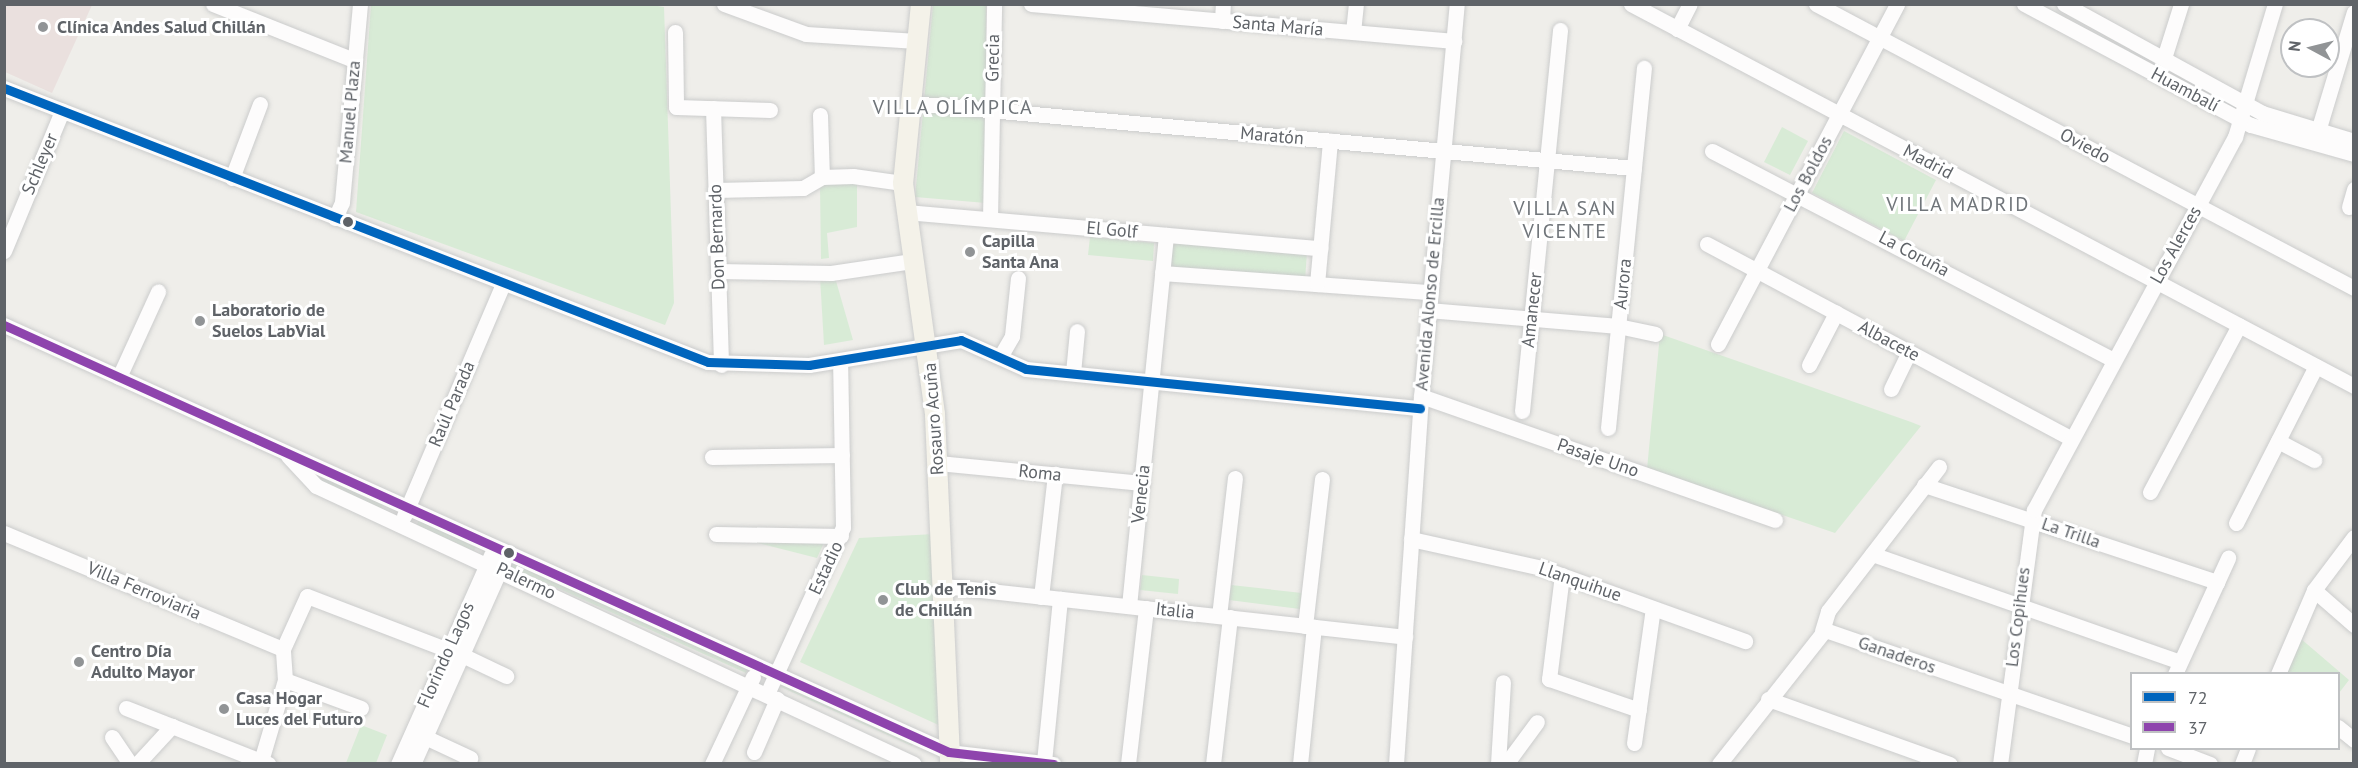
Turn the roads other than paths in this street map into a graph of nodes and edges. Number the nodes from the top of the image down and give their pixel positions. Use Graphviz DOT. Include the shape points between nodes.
graph roads {
  1 [pos="213,4"];
  2 [pos="360,4"];
  3 [pos="724,4"];
  4 [pos="921,4"];
  5 [pos="994,4"];
  6 [pos="1031,4"];
  7 [pos="1223,4"];
  8 [pos="1356,4"];
  9 [pos="1457,4"];
  10 [pos="1631,4"];
  11 [pos="1690,4"];
  12 [pos="1816,4"];
  13 [pos="1897,4"];
  14 [pos="2024,4"];
  15 [pos="2064,4"];
  16 [pos="2181,4"];
  17 [pos="2276,4"];
  18 [pos="235,8"];
  19 [pos="2088,11"];
  20 [pos="2354,12"];
  21 [pos="1222,21"];
  22 [pos="1677,29"];
  23 [pos="1560,30"];
  24 [pos="675,32"];
  25 [pos="1353,32"];
  26 [pos="1880,38"];
  27 [pos="917,41"];
  28 [pos="1454,41"];
  29 [pos="2164,58"];
  30 [pos="354,60"];
  31 [pos="1644,68"];
  32 [pos="4,88"];
  33 [pos="910,103"];
  34 [pos="260,104"];
  35 [pos="713,108"];
  36 [pos="770,110"];
  37 [pos="992,110"];
  38 [pos="62,111"];
  39 [pos="2244,113"];
  40 [pos="820,115"];
  41 [pos="1840,115"];
  42 [pos="2318,131"];
  43 [pos="1330,141"];
  44 [pos="2354,141"];
  45 [pos="1712,151"];
  46 [pos="1443,152"];
  47 [pos="2354,154"];
  48 [pos="1547,160"];
  49 [pos="1634,168"];
  50 [pos="822,177"];
  51 [pos="232,178"];
  52 [pos="903,183"];
  53 [pos="2354,189"];
  54 [pos="715,190"];
  55 [pos="1797,195"];
  56 [pos="2197,206"];
  57 [pos="2349,207"];
  58 [pos="905,212"];
  59 [pos="335,219"];
  60 [pos="990,219"];
  61 [pos="1166,235"];
  62 [pos="1707,244"];
  63 [pos="1320,248"];
  64 [pos="4,251"];
  65 [pos="912,261"];
  66 [pos="718,271"];
  67 [pos="1757,271"];
  68 [pos="1162,273"];
  69 [pos="1018,278"];
  70 [pos="2156,282"];
  71 [pos="503,284"];
  72 [pos="1317,284"];
  73 [pos="2354,288"];
  74 [pos="159,292"];
  75 [pos="1430,292"];
  76 [pos="1428,310"];
  77 [pos="1836,313"];
  78 [pos="1532,319"];
  79 [pos="4,325"];
  80 [pos="2238,325"];
  81 [pos="1618,326"];
  82 [pos="1077,331"];
  83 [pos="1655,334"];
  84 [pos="928,343"];
  85 [pos="1718,344"];
  86 [pos="1909,352"];
  87 [pos="999,357"];
  88 [pos="2114,360"];
  89 [pos="840,361"];
  90 [pos="721,365"];
  91 [pos="1809,365"];
  92 [pos="2316,366"];
  93 [pos="1073,374"];
  94 [pos="119,377"];
  95 [pos="2351,380"];
  96 [pos="1152,381"];
  97 [pos="1891,389"];
  98 [pos="1420,402"];
  99 [pos="1522,411"];
  100 [pos="1608,428"];
  101 [pos="2071,438"];
  102 [pos="2278,441"];
  103 [pos="284,451"];
  104 [pos="842,455"];
  105 [pos="712,457"];
  106 [pos="2314,460"];
  107 [pos="938,463"];
  108 [pos="1939,466"];
  109 [pos="1055,474"];
  110 [pos="2051,475"];
  111 [pos="1235,478"];
  112 [pos="1322,479"];
  113 [pos="1142,483"];
  114 [pos="1924,485"];
  115 [pos="2150,492"];
  116 [pos="408,507"];
  117 [pos="1775,520"];
  118 [pos="2031,520"];
  119 [pos="2236,523"];
  120 [pos="400,525"];
  121 [pos="4,533"];
  122 [pos="716,534"];
  123 [pos="841,536"];
  124 [pos="2354,537"];
  125 [pos="1411,539"];
  126 [pos="501,549"];
  127 [pos="1872,554"];
  128 [pos="2228,558"];
  129 [pos="494,566"];
  130 [pos="1562,575"];
  131 [pos="2217,582"];
  132 [pos="945,586"];
  133 [pos="2314,590"];
  134 [pos="1041,597"];
  135 [pos="1060,599"];
  136 [pos="1129,606"];
  137 [pos="2019,606"];
  138 [pos="1146,608"];
  139 [pos="1653,608"];
  140 [pos="1224,617"];
  141 [pos="2354,625"];
  142 [pos="1309,626"];
  143 [pos="1822,631"];
  144 [pos="1405,637"];
  145 [pos="1745,641"];
  146 [pos="283,649"];
  147 [pos="455,653"];
  148 [pos="758,666"];
  149 [pos="2177,668"];
  150 [pos="2279,672"];
  151 [pos="777,674"];
  152 [pos="506,676"];
  153 [pos="285,680"];
  154 [pos="1503,682"];
  155 [pos="749,686"];
  156 [pos="2009,693"];
  157 [pos="772,696"];
  158 [pos="1768,699"];
  159 [pos="126,708"];
  160 [pos="361,708"];
  161 [pos="1639,710"];
  162 [pos="1537,722"];
  163 [pos="172,726"];
  164 [pos="2340,729"];
  165 [pos="2130,735"];
  166 [pos="112,737"];
  167 [pos="425,737"];
  168 [pos="2354,740"];
  169 [pos="1634,743"];
  170 [pos="2173,750"];
  171 [pos="2247,750"];
  172 [pos="754,752"];
  173 [pos="470,758"];
  174 [pos="950,758"];
  175 [pos="265,762"];
  176 [pos="1048,763"];
  177 [pos="130,764"];
  178 [pos="137,764"];
  179 [pos="398,764"];
  180 [pos="413,764"];
  181 [pos="712,764"];
  182 [pos="914,764"];
  183 [pos="1128,764"];
  184 [pos="1213,764"];
  185 [pos="1300,764"];
  186 [pos="1396,764"];
  187 [pos="1498,764"];
  188 [pos="1506,764"];
  189 [pos="1719,764"];
  190 [pos="1950,764"];
  191 [pos="2000,764"];
  192 [pos="2210,764"];
  193 [pos="2241,764"];
  1 -- 18 [label="street"];
  2 -- 30 [label="street, Manuel Plaza"];
  3 -- 27 [label="street" via="806,34"];
  4 -- 27 [label="main road, Rosauro Acuña"];
  5 -- 37 [label="street, Grecia"];
  6 -- 21 [label="street, Santa María"];
  7 -- 21 [label="street"];
  8 -- 25 [label="street"];
  9 -- 28 [label="street, Avenida Alonso de Ercilla"];
  10 -- 22 [label="street, Madrid"];
  11 -- 22 [label="street"];
  12 -- 26 [label="street, Oviedo"];
  13 -- 26 [label="street, Los Boldos"];
  14 -- 39 [label="street, Huambalí"];
  15 -- 19 [label="street, Huambalí"];
  16 -- 29 [label="street"];
  17 -- 39 [label="street, Los Alerces"];
  18 -- 30 [label="street"];
  19 -- 29 [label="street, Huambalí"];
  20 -- 42 [label="street"];
  21 -- 25 [label="street, Santa María"];
  22 -- 41 [label="street, Madrid"];
  23 -- 48 [label="street, Amanecer"];
  24 -- 35 [label="street" via="676,107"];
  25 -- 28 [label="street, Santa María"];
  26 -- 41 [label="street, Los Boldos"];
  26 -- 56 [label="street, Oviedo"];
  27 -- 33 [label="main road, Rosauro Acuña"];
  28 -- 46 [label="street, Avenida Alonso de Ercilla"];
  29 -- 39 [label="street, Huambalí"];
  30 -- 59 [label="street, Manuel Plaza" via="342,202"];
  31 -- 49 [label="street, Aurora"];
  32 -- 38 [label="street"];
  33 -- 37 [label="street, Maratón"];
  33 -- 52 [label="main road, Rosauro Acuña"];
  34 -- 51 [label="street"];
  35 -- 36 [label="street"];
  35 -- 54 [label="street, Don Bernardo"];
  37 -- 43 [label="street, Maratón"];
  37 -- 60 [label="street, Grecia"];
  38 -- 51 [label="street"];
  38 -- 64 [label="street, Schleyer"];
  39 -- 42 [label="street, Huambalí"];
  39 -- 47 [label="street, Huambalí"];
  39 -- 56 [label="street, Los Alerces"];
  40 -- 50 [label="street"];
  41 -- 55 [label="street, Los Boldos"];
  41 -- 70 [label="street, Madrid"];
  42 -- 44 [label="street, Huambalí"];
  43 -- 46 [label="street, Maratón"];
  43 -- 63 [label="street"];
  45 -- 55 [label="street, La Coruña"];
  46 -- 48 [label="street, Maratón"];
  46 -- 75 [label="street, Avenida Alonso de Ercilla"];
  48 -- 49 [label="street, Maratón"];
  48 -- 78 [label="street, Amanecer"];
  49 -- 81 [label="street, Aurora"];
  50 -- 52 [label="street"];
  50 -- 54 [label="street" via="803,188"];
  51 -- 59 [label="street"];
  52 -- 58 [label="main road, Rosauro Acuña"];
  53 -- 57 [label="street"];
  54 -- 66 [label="street, Don Bernardo"];
  55 -- 67 [label="street, Los Boldos"];
  55 -- 88 [label="street, La Coruña"];
  56 -- 70 [label="street, Los Alerces"];
  56 -- 73 [label="street, Oviedo"];
  58 -- 60 [label="street, El Golf"];
  58 -- 65 [label="main road, Rosauro Acuña"];
  59 -- 71 [label="street"];
  60 -- 61 [label="street, El Golf"];
  61 -- 63 [label="street, El Golf"];
  61 -- 68 [label="street, Venecia"];
  62 -- 67 [label="street, Albacete"];
  63 -- 72 [label="street"];
  65 -- 66 [label="street" via="831,273"];
  65 -- 84 [label="main road, Rosauro Acuña"];
  66 -- 90 [label="street, Don Bernardo"];
  67 -- 77 [label="street, Albacete"];
  67 -- 85 [label="street, Los Boldos"];
  68 -- 72 [label="street"];
  68 -- 96 [label="street, Venecia"];
  69 -- 87 [label="street" via="1012,336"];
  70 -- 80 [label="street, Madrid"];
  70 -- 88 [label="street, Los Alerces"];
  71 -- 90 [label="street"];
  71 -- 116 [label="street, Raúl Parada"];
  72 -- 75 [label="street"];
  74 -- 94 [label="street"];
  75 -- 76 [label="street, Avenida Alonso de Ercilla"];
  76 -- 78 [label="street"];
  76 -- 98 [label="street, Avenida Alonso de Ercilla"];
  77 -- 86 [label="street, Albacete"];
  77 -- 91 [label="street"];
  78 -- 81 [label="street"];
  78 -- 99 [label="street, Amanecer"];
  79 -- 94 [label="street, Palermo"];
  80 -- 92 [label="street, Madrid"];
  80 -- 115 [label="street"];
  81 -- 83 [label="street"];
  81 -- 100 [label="street, Aurora"];
  82 -- 93 [label="street"];
  84 -- 87 [label="street, Pasaje Uno" via="967,341"];
  84 -- 89 [label="street, Pasaje Uno"];
  84 -- 107 [label="main road, Rosauro Acuña"];
  86 -- 97 [label="street"];
  86 -- 101 [label="street, Albacete"];
  87 -- 93 [label="street, Pasaje Uno" via="1026,369"];
  88 -- 101 [label="street, Los Alerces"];
  89 -- 90 [label="street, Pasaje Uno"];
  89 -- 104 [label="street, Estadio"];
  92 -- 95 [label="street, Madrid"];
  92 -- 102 [label="street"];
  93 -- 96 [label="street, Pasaje Uno"];
  94 -- 103 [label="street, Palermo"];
  96 -- 98 [label="street, Pasaje Uno"];
  96 -- 113 [label="street, Venecia"];
  98 -- 117 [label="street, Pasaje Uno"];
  98 -- 125 [label="street, Avenida Alonso de Ercilla"];
  101 -- 110 [label="street, Los Alerces"];
  102 -- 106 [label="street"];
  102 -- 119 [label="street"];
  103 -- 116 [label="street, Palermo"];
  103 -- 120 [label="street, Palermo" via="316,486"];
  104 -- 105 [label="street"];
  104 -- 123 [label="street, Estadio"];
  107 -- 109 [label="street, Roma"];
  107 -- 132 [label="main road, Rosauro Acuña"];
  108 -- 114 [label="street"];
  109 -- 113 [label="street, Roma"];
  109 -- 134 [label="street"];
  110 -- 118 [label="street, Los Copihues"];
  111 -- 140 [label="street"];
  112 -- 142 [label="street"];
  113 -- 136 [label="street, Venecia"];
  114 -- 118 [label="street, La Trilla"];
  114 -- 127 [label="street"];
  116 -- 120 [label="street, Raúl Parada"];
  116 -- 126 [label="street, Palermo"];
  118 -- 131 [label="street, La Trilla"];
  118 -- 137 [label="street, Los Copihues"];
  120 -- 129 [label="street, Palermo"];
  121 -- 146 [label="street, Villa Ferroviaria"];
  122 -- 123 [label="street"];
  123 -- 151 [label="street, Estadio"];
  124 -- 133 [label="street"];
  125 -- 130 [label="street, Llanquihue"];
  125 -- 144 [label="street, Avenida Alonso de Ercilla"];
  126 -- 129 [label="street, Florindo Lagos"];
  126 -- 148 [label="street, Palermo"];
  127 -- 137 [label="street"];
  127 -- 143 [label="street" via="1828,611"];
  128 -- 131 [label="street"];
  129 -- 147 [label="street, Florindo Lagos"];
  129 -- 155 [label="street, Palermo"];
  130 -- 139 [label="street, Llanquihue"];
  130 -- 161 [label="street" via="1549,679"];
  131 -- 149 [label="street"];
  132 -- 134 [label="street, Italia"];
  132 -- 174 [label="main road, Rosauro Acuña"];
  133 -- 141 [label="street"];
  133 -- 150 [label="street"];
  134 -- 135 [label="street, Italia"];
  135 -- 136 [label="street, Italia"];
  135 -- 176 [label="street"];
  136 -- 138 [label="street, Italia"];
  137 -- 149 [label="street"];
  137 -- 156 [label="street, Los Copihues"];
  138 -- 140 [label="street, Italia"];
  138 -- 183 [label="street"];
  139 -- 145 [label="street, Llanquihue"];
  139 -- 161 [label="street"];
  140 -- 142 [label="street, Italia"];
  140 -- 184 [label="street"];
  142 -- 144 [label="street, Italia"];
  142 -- 185 [label="street"];
  143 -- 156 [label="street, Ganaderos"];
  143 -- 158 [label="street"];
  144 -- 186 [label="street, Avenida Alonso de Ercilla"];
  146 -- 147 [label="street" via="302,602 317,595"];
  146 -- 153 [label="street"];
  147 -- 152 [label="street"];
  147 -- 167 [label="street, Florindo Lagos"];
  147 -- 179 [label="street, Florindo Lagos"];
  148 -- 151 [label="street, Palermo"];
  148 -- 155 [label="street"];
  151 -- 157 [label="street, Estadio"];
  151 -- 174 [label="street, Palermo"];
  153 -- 160 [label="street"];
  153 -- 175 [label="street"];
  154 -- 187 [label="street"];
  155 -- 157 [label="street, Palermo"];
  155 -- 181 [label="street"];
  156 -- 165 [label="street, Ganaderos"];
  156 -- 191 [label="street, Los Copihues"];
  157 -- 172 [label="street"];
  157 -- 182 [label="street, Palermo"];
  158 -- 189 [label="street"];
  158 -- 190 [label="street"];
  159 -- 163 [label="street"];
  161 -- 169 [label="street"];
  162 -- 188 [label="street"];
  163 -- 175 [label="street"];
  163 -- 178 [label="street"];
  164 -- 168 [label="street"];
  166 -- 177 [label="street"];
  167 -- 173 [label="street"];
  167 -- 180 [label="street, Florindo Lagos"];
  170 -- 192 [label="street"];
  171 -- 193 [label="street"];
  174 -- 176 [label="street, Palermo"];
}
